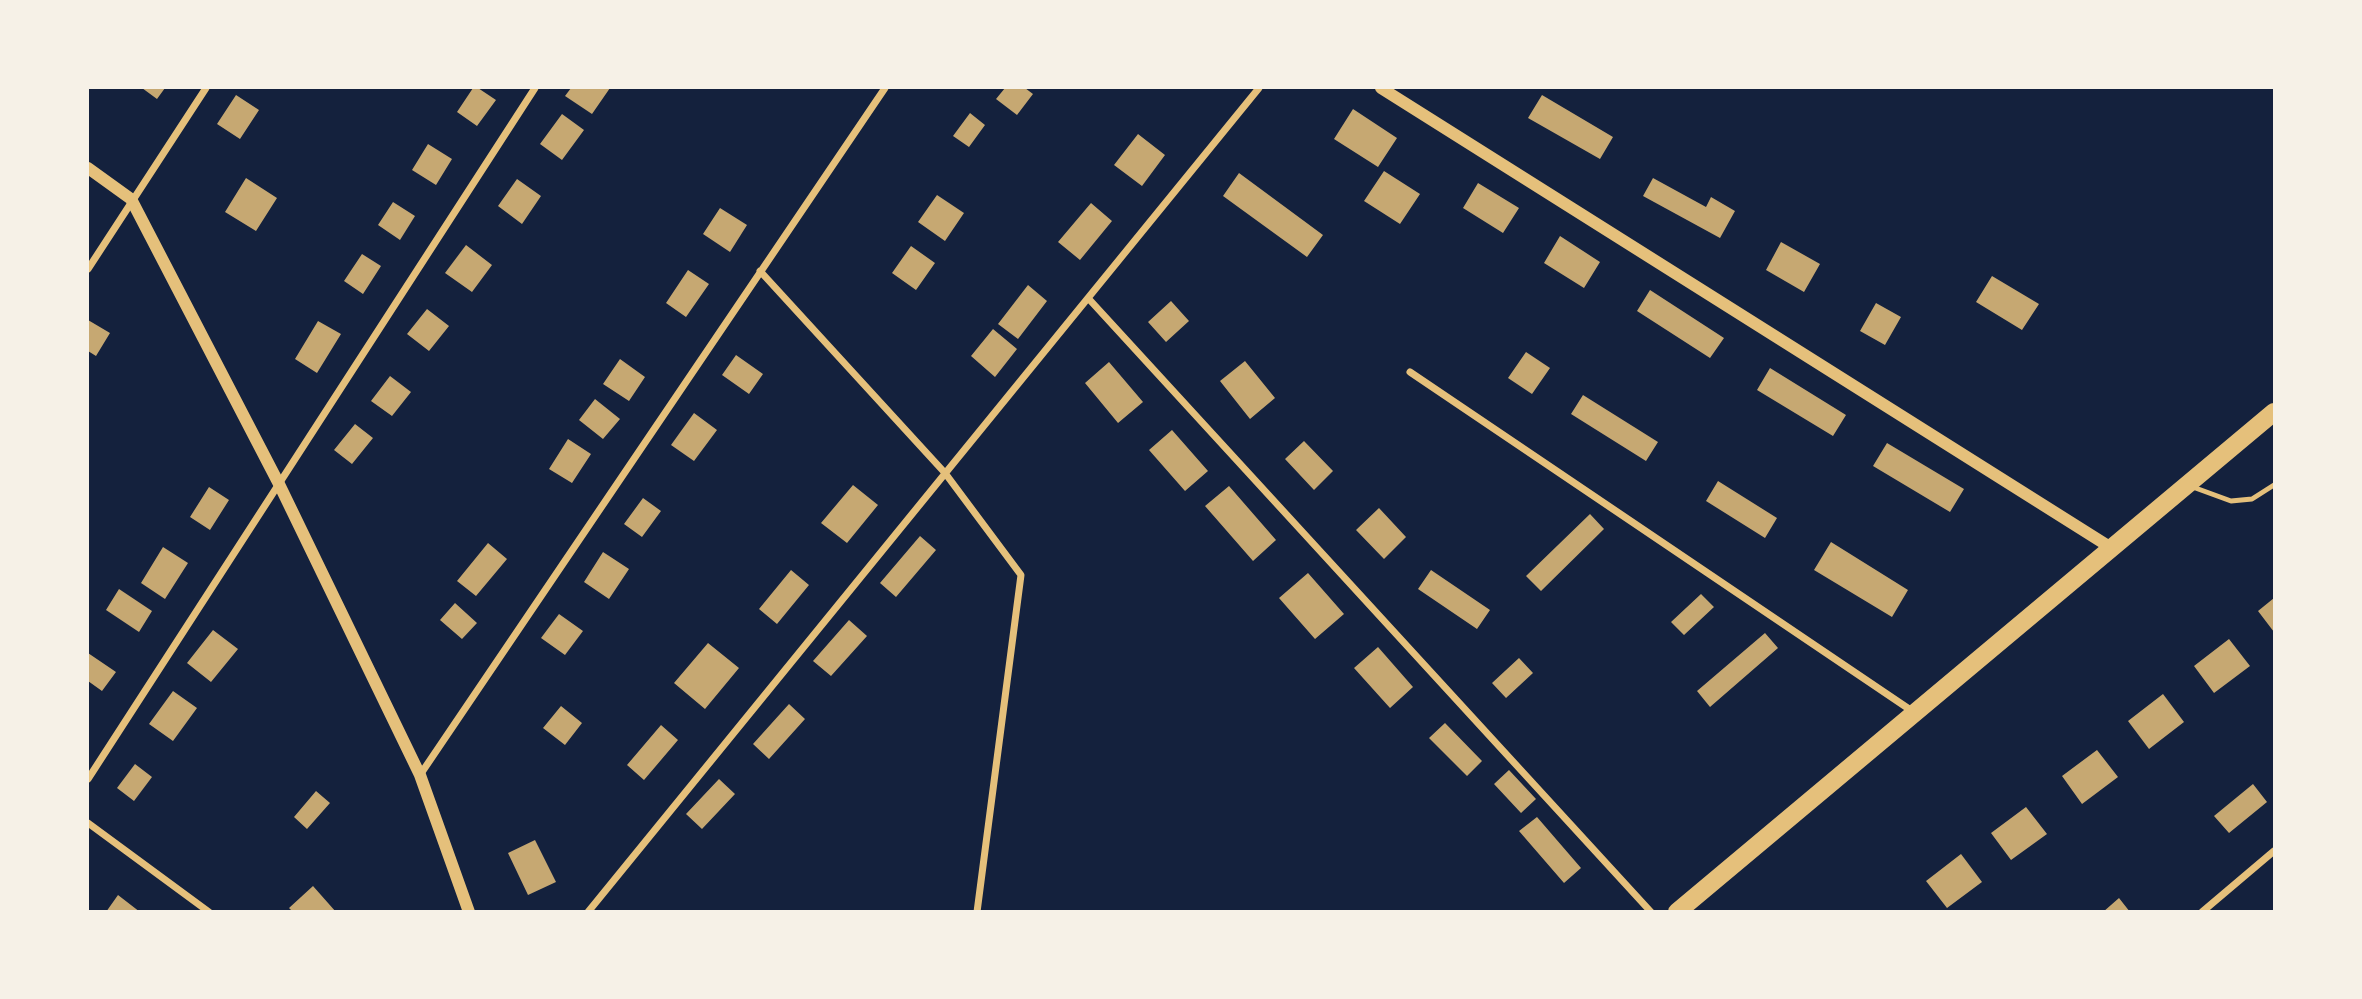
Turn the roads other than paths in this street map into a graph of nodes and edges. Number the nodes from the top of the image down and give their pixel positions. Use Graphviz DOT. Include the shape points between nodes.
graph roads {
  1 [pos="205,88"];
  2 [pos="535,88"];
  3 [pos="885,88"];
  4 [pos="1259,88"];
  5 [pos="1381,88"];
  6 [pos="88,168"];
  7 [pos="131,199"];
  8 [pos="88,269"];
  9 [pos="760,271"];
  10 [pos="1088,298"];
  11 [pos="1410,372"];
  12 [pos="2274,412"];
  13 [pos="945,473"];
  14 [pos="279,484"];
  15 [pos="2274,485"];
  16 [pos="2188,486"];
  17 [pos="2113,549"];
  18 [pos="1915,714"];
  19 [pos="420,775"];
  20 [pos="88,779"];
  21 [pos="88,822"];
  22 [pos="2274,851"];
  23 [pos="209,912"];
  24 [pos="469,912"];
  25 [pos="588,912"];
  26 [pos="977,912"];
  27 [pos="1651,912"];
  28 [pos="1677,912"];
  29 [pos="2202,912"];
  1 -- 7 [label="street"];
  2 -- 14 [label="street"];
  3 -- 9 [label="street"];
  4 -- 10 [label="street"];
  5 -- 17 [label="street"];
  6 -- 7 [label="street"];
  7 -- 8 [label="street"];
  7 -- 14 [label="street"];
  9 -- 13 [label="street"];
  9 -- 19 [label="street"];
  10 -- 13 [label="street"];
  10 -- 27 [label="street"];
  11 -- 18 [label="street"];
  12 -- 16 [label="main road"];
  13 -- 25 [label="street"];
  13 -- 26 [label="street" via="1021,575"];
  14 -- 19 [label="street"];
  14 -- 20 [label="street"];
  15 -- 16 [label="lane" via="2252,499 2231,501"];
  16 -- 17 [label="main road"];
  17 -- 18 [label="main road"];
  18 -- 28 [label="main road"];
  19 -- 24 [label="street"];
  21 -- 23 [label="street"];
  22 -- 29 [label="street"];
}
